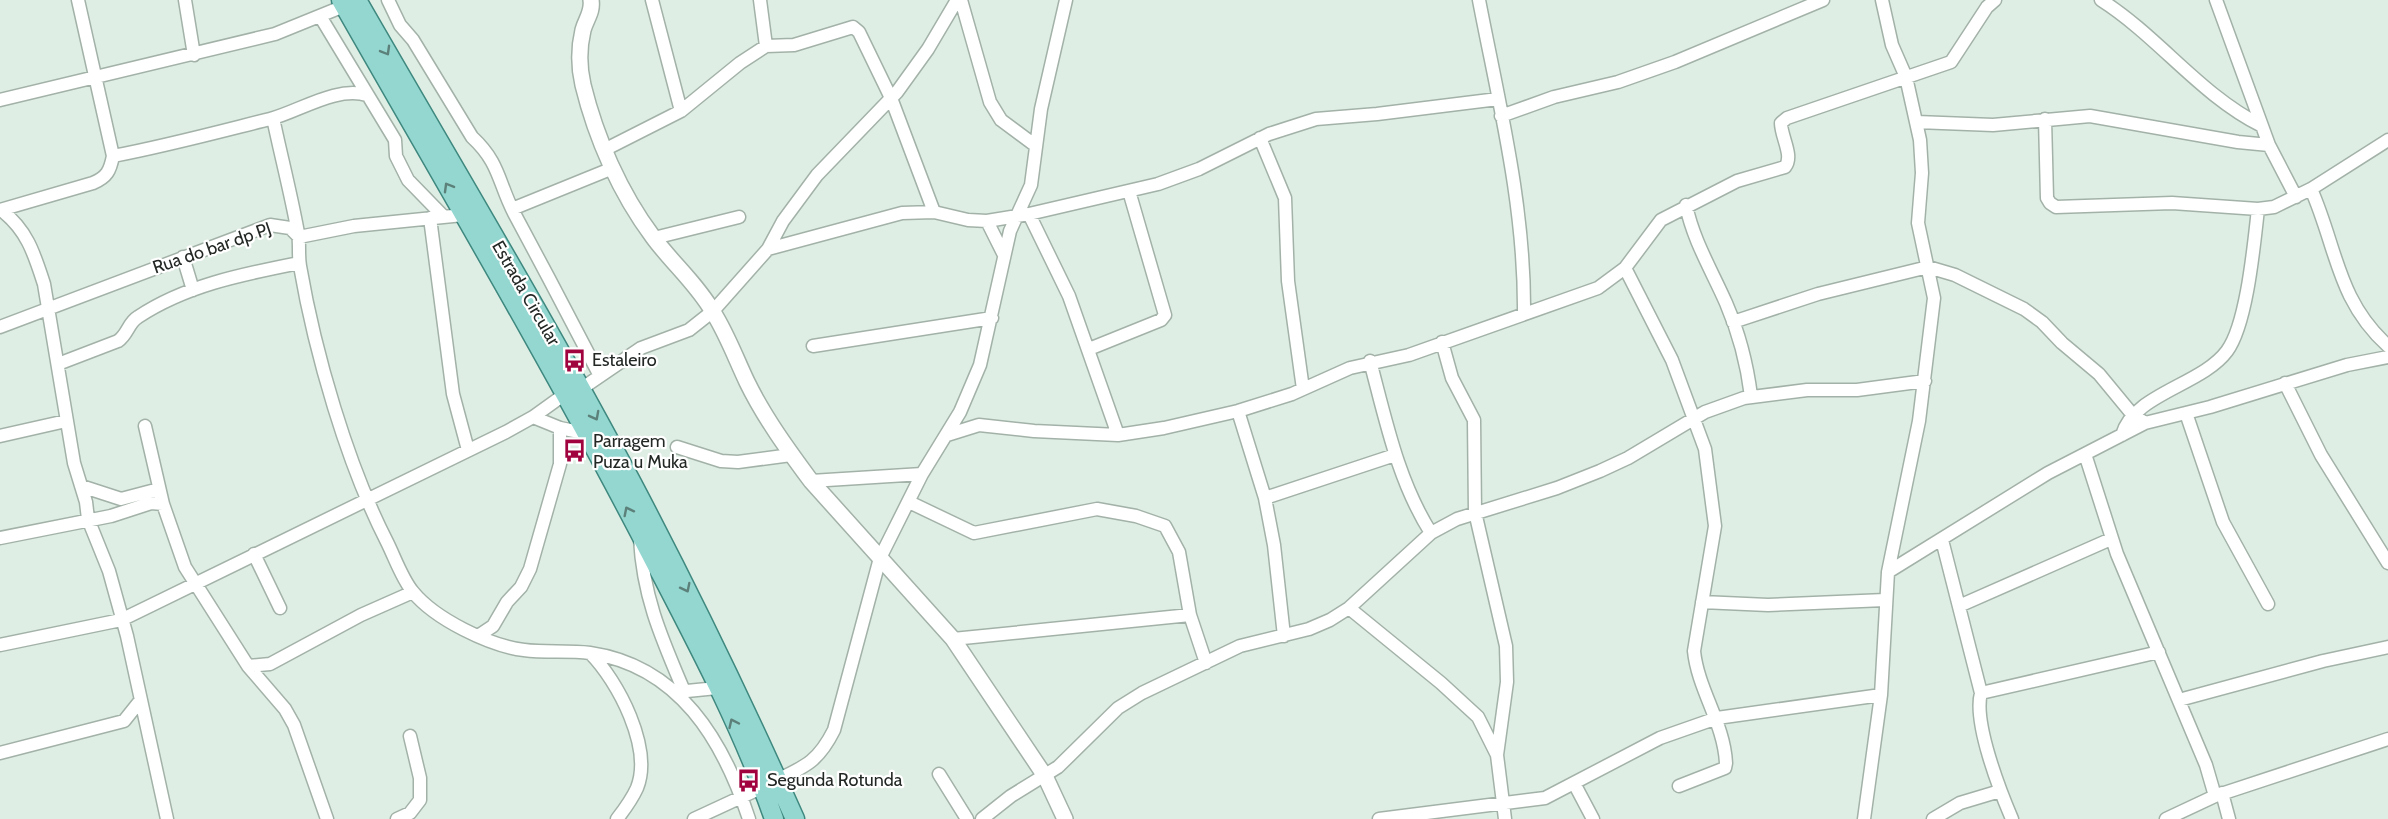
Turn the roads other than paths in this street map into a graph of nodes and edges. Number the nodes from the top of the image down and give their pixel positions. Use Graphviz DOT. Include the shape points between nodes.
graph roads {
  1 [pos="78,0"];
  2 [pos="185,0"];
  3 [pos="388,0"];
  4 [pos="591,0"];
  5 [pos="652,0"];
  6 [pos="760,0"];
  7 [pos="958,0"];
  8 [pos="1066,0"];
  9 [pos="1479,0"];
  10 [pos="1823,0"];
  11 [pos="1882,0"];
  12 [pos="1995,0"];
  13 [pos="2101,0"];
  14 [pos="2216,0"];
  15 [pos="347,2"];
  16 [pos="1796,5"];
  17 [pos="320,16"];
  18 [pos="766,46"];
  19 [pos="194,55"];
  20 [pos="1906,77"];
  21 [pos="95,79"];
  22 [pos="361,89"];
  23 [pos="891,98"];
  24 [pos="1498,99"];
  25 [pos="0,100"];
  26 [pos="681,111"];
  27 [pos="1501,116"];
  28 [pos="273,118"];
  29 [pos="2045,119"];
  30 [pos="1917,122"];
  31 [pos="2262,126"];
  32 [pos="1260,138"];
  33 [pos="2388,140"];
  34 [pos="2269,145"];
  35 [pos="1036,146"];
  36 [pos="604,150"];
  37 [pos="113,156"];
  38 [pos="613,168"];
  39 [pos="2311,189"];
  40 [pos="1129,191"];
  41 [pos="2296,197"];
  42 [pos="20,204"];
  43 [pos="1686,205"];
  44 [pos="512,209"];
  45 [pos="2258,209"];
  46 [pos="0,210"];
  47 [pos="934,212"];
  48 [pos="464,215"];
  49 [pos="1023,215"];
  50 [pos="444,217"];
  51 [pos="739,217"];
  52 [pos="430,218"];
  53 [pos="987,221"];
  54 [pos="18,224"];
  55 [pos="299,237"];
  56 [pos="654,238"];
  57 [pos="768,249"];
  58 [pos="1004,255"];
  59 [pos="183,257"];
  60 [pos="299,262"];
  61 [pos="1928,267"];
  62 [pos="1625,268"];
  63 [pos="193,290"];
  64 [pos="48,308"];
  65 [pos="713,311"];
  66 [pos="1524,313"];
  67 [pos="992,318"];
  68 [pos="1733,322"];
  69 [pos="0,327"];
  70 [pos="1442,342"];
  71 [pos="813,346"];
  72 [pos="2388,346"];
  73 [pos="1089,349"];
  74 [pos="2388,357"];
  75 [pos="1370,361"];
  76 [pos="58,364"];
  77 [pos="600,376"];
  78 [pos="1925,381"];
  79 [pos="2285,383"];
  80 [pos="1303,389"];
  81 [pos="573,391"];
  82 [pos="1752,396"];
  83 [pos="1238,411"];
  84 [pos="960,412"];
  85 [pos="2132,414"];
  86 [pos="2186,414"];
  87 [pos="533,417"];
  88 [pos="1110,417"];
  89 [pos="1695,418"];
  90 [pos="66,421"];
  91 [pos="2145,423"];
  92 [pos="979,424"];
  93 [pos="145,426"];
  94 [pos="560,428"];
  95 [pos="589,434"];
  96 [pos="947,435"];
  97 [pos="1099,435"];
  98 [pos="1118,435"];
  99 [pos="2122,435"];
  100 [pos="0,436"];
  101 [pos="677,447"];
  102 [pos="468,450"];
  103 [pos="2085,454"];
  104 [pos="791,455"];
  105 [pos="1395,455"];
  106 [pos="922,474"];
  107 [pos="811,481"];
  108 [pos="81,486"];
  109 [pos="159,489"];
  110 [pos="1265,498"];
  111 [pos="366,501"];
  112 [pos="909,502"];
  113 [pos="163,504"];
  114 [pos="1475,512"];
  115 [pos="88,519"];
  116 [pos="639,532"];
  117 [pos="1431,534"];
  118 [pos="0,538"];
  119 [pos="2111,539"];
  120 [pos="1942,540"];
  121 [pos="254,554"];
  122 [pos="880,558"];
  123 [pos="2388,564"];
  124 [pos="1888,573"];
  125 [pos="195,584"];
  126 [pos="413,592"];
  127 [pos="1885,600"];
  128 [pos="1702,602"];
  129 [pos="2268,604"];
  130 [pos="1959,606"];
  131 [pos="280,608"];
  132 [pos="1349,609"];
  133 [pos="1190,615"];
  134 [pos="121,620"];
  135 [pos="478,636"];
  136 [pos="1284,636"];
  137 [pos="953,639"];
  138 [pos="0,645"];
  139 [pos="2388,647"];
  140 [pos="2159,652"];
  141 [pos="589,653"];
  142 [pos="1206,663"];
  143 [pos="270,664"];
  144 [pos="248,666"];
  145 [pos="264,686"];
  146 [pos="717,688"];
  147 [pos="680,692"];
  148 [pos="1981,693"];
  149 [pos="1881,695"];
  150 [pos="2179,700"];
  151 [pos="140,701"];
  152 [pos="1717,718"];
  153 [pos="124,721"];
  154 [pos="148,732"];
  155 [pos="410,736"];
  156 [pos="2388,739"];
  157 [pos="0,753"];
  158 [pos="1497,755"];
  159 [pos="939,774"];
  160 [pos="1045,776"];
  161 [pos="770,783"];
  162 [pos="1575,785"];
  163 [pos="1679,786"];
  164 [pos="2000,791"];
  165 [pos="2218,795"];
  166 [pos="742,797"];
  167 [pos="1502,805"];
  168 [pos="167,819"];
  169 [pos="327,819"];
  170 [pos="397,819"];
  171 [pos="617,819"];
  172 [pos="694,819"];
  173 [pos="749,819"];
  174 [pos="774,819"];
  175 [pos="795,819"];
  176 [pos="967,819"];
  177 [pos="982,819"];
  178 [pos="1065,819"];
  179 [pos="1378,819"];
  180 [pos="1505,819"];
  181 [pos="1593,819"];
  182 [pos="1864,819"];
  183 [pos="1934,819"];
  184 [pos="2012,819"];
  185 [pos="2166,819"];
  186 [pos="2229,819"];
  1 -- 21 [label="street"];
  2 -- 19 [label="street"];
  3 -- 44 [label="street" via="472,137 484,148 501,177"];
  4 -- 36 [label="street" via="580,55 583,84"];
  5 -- 26 [label="street"];
  6 -- 18 [label="street"];
  7 -- 23 [label="street"];
  7 -- 35 [label="street" via="990,102 1000,120"];
  8 -- 35 [label="street"];
  9 -- 24 [label="street"];
  10 -- 16 [label="street"];
  11 -- 20 [label="street" via="1892,45"];
  12 -- 20 [label="street" via="1952,62"];
  13 -- 31 [label="street" via="2145,31 2195,81"];
  14 -- 31 [label="street"];
  15 -- 17 [label="street"];
  48 -- 15 [label="main road, Estrada Circular, one-way"];
  15 -- 81 [label="main road, Estrada Circular, one-way"];
  16 -- 27 [label="street" via="1675,62"];
  17 -- 19 [label="street" via="275,34"];
  17 -- 22 [label="street"];
  18 -- 23 [label="street" via="794,45 853,27"];
  18 -- 26 [label="street"];
  19 -- 21 [label="street"];
  20 -- 30 [label="street"];
  20 -- 43 [label="street" via="1787,118 1781,123 1788,155 1785,167 1737,181"];
  21 -- 25 [label="street"];
  21 -- 37 [label="street"];
  22 -- 28 [label="street"];
  22 -- 50 [label="street" via="395,140 396,156 408,180"];
  23 -- 47 [label="street"];
  23 -- 57 [label="street" via="817,175"];
  24 -- 27 [label="street"];
  24 -- 32 [label="street" via="1316,118"];
  26 -- 36 [label="street"];
  27 -- 66 [label="street" via="1514,171"];
  28 -- 37 [label="street"];
  28 -- 55 [label="street"];
  29 -- 30 [label="street" via="1993,124"];
  29 -- 34 [label="street" via="2090,116"];
  29 -- 45 [label="street" via="2047,198 2056,207 2172,203"];
  30 -- 61 [label="street" via="1923,173 1918,224"];
  31 -- 34 [label="street"];
  32 -- 40 [label="street" via="1199,169"];
  32 -- 80 [label="street" via="1285,198 1288,281"];
  33 -- 39 [label="street"];
  34 -- 41 [label="street"];
  35 -- 49 [label="street"];
  36 -- 38 [label="street"];
  37 -- 42 [label="street" via="106,177"];
  38 -- 44 [label="street"];
  38 -- 56 [label="street"];
  39 -- 41 [label="street"];
  39 -- 72 [label="street" via="2329,233 2341,280 2373,332"];
  40 -- 49 [label="street"];
  40 -- 73 [label="street" via="1165,315"];
  41 -- 45 [label="street"];
  42 -- 46 [label="street"];
  42 -- 54 [label="street"];
  43 -- 62 [label="street" via="1654,227"];
  43 -- 68 [label="street" via="1690,226"];
  44 -- 77 [label="street"];
  45 -- 85 [label="street" via="2240,319 2232,344 2205,371"];
  46 -- 54 [label="street"];
  47 -- 53 [label="street"];
  47 -- 57 [label="street" via="902,213"];
  48 -- 50 [label="street, Rua do bar dp PJ"];
  48 -- 81 [label="main road, Estrada Circular"];
  49 -- 53 [label="street"];
  49 -- 58 [label="street" via="1010,231"];
  49 -- 73 [label="street" via="1069,296"];
  50 -- 52 [label="street, Rua do bar dp PJ"];
  51 -- 56 [label="street"];
  52 -- 55 [label="street, Rua do bar dp PJ"];
  52 -- 102 [label="street" via="451,383"];
  53 -- 58 [label="street"];
  54 -- 64 [label="street" via="36,259"];
  55 -- 59 [label="street, Rua do bar dp PJ" via="290,228 270,225"];
  55 -- 60 [label="street"];
  56 -- 65 [label="street"];
  57 -- 65 [label="street"];
  58 -- 67 [label="street"];
  59 -- 63 [label="street"];
  59 -- 64 [label="street, Rua do bar dp PJ"];
  60 -- 63 [label="street" via="238,275"];
  60 -- 111 [label="street" via="328,382"];
  61 -- 68 [label="street" via="1818,294"];
  61 -- 78 [label="street" via="1934,298"];
  61 -- 85 [label="street" via="1955,275 2024,309 2099,374"];
  62 -- 66 [label="street" via="1598,288"];
  62 -- 89 [label="street" via="1668,350"];
  63 -- 76 [label="street" via="137,317 118,341"];
  64 -- 69 [label="street, Rua do bar dp PJ"];
  64 -- 76 [label="street"];
  65 -- 77 [label="street" via="689,330 641,348"];
  65 -- 104 [label="street" via="748,384"];
  66 -- 70 [label="street"];
  67 -- 71 [label="street"];
  67 -- 84 [label="street" via="980,365"];
  68 -- 82 [label="street"];
  70 -- 75 [label="street" via="1409,355"];
  70 -- 114 [label="street" via="1452,378 1473,420"];
  73 -- 88 [label="street"];
  74 -- 79 [label="street"];
  75 -- 80 [label="street"];
  75 -- 105 [label="street"];
  76 -- 90 [label="street"];
  77 -- 81 [label="street"];
  78 -- 82 [label="street" via="1857,390"];
  78 -- 124 [label="street"];
  79 -- 86 [label="street"];
  79 -- 123 [label="street" via="2321,455"];
  80 -- 83 [label="street"];
  81 -- 87 [label="street"];
  81 -- 95 [label="main road, Estrada Circular"];
  81 -- 161 [label="main road, Estrada Circular, one-way" via="705,625"];
  82 -- 89 [label="street"];
  83 -- 98 [label="street"];
  83 -- 110 [label="street"];
  84 -- 92 [label="street"];
  84 -- 96 [label="street"];
  85 -- 91 [label="street"];
  85 -- 99 [label="street"];
  86 -- 91 [label="street"];
  86 -- 129 [label="street" via="2223,522"];
  87 -- 94 [label="street"];
  87 -- 102 [label="street"];
  88 -- 97 [label="street"];
  88 -- 98 [label="street"];
  89 -- 114 [label="street" via="1600,471"];
  89 -- 128 [label="street" via="1705,449 1716,514"];
  90 -- 100 [label="street"];
  90 -- 108 [label="street"];
  91 -- 99 [label="street"];
  92 -- 96 [label="street"];
  92 -- 97 [label="street"];
  93 -- 109 [label="street"];
  94 -- 95 [label="street"];
  94 -- 135 [label="street" via="560,464 530,568 493,626"];
  116 -- 95 [label="main road, Estrada Circular, one-way"];
  96 -- 106 [label="street"];
  97 -- 98 [label="street"];
  99 -- 103 [label="street"];
  101 -- 104 [label="street" via="729,462"];
  102 -- 111 [label="street"];
  103 -- 119 [label="street"];
  103 -- 120 [label="street"];
  104 -- 107 [label="street"];
  105 -- 110 [label="street"];
  105 -- 117 [label="street" via="1413,505"];
  106 -- 107 [label="street"];
  106 -- 112 [label="street"];
  107 -- 122 [label="street"];
  108 -- 109 [label="street" via="121,499"];
  108 -- 115 [label="street"];
  109 -- 113 [label="street"];
  110 -- 136 [label="street"];
  111 -- 121 [label="street"];
  111 -- 126 [label="street"];
  112 -- 122 [label="street"];
  112 -- 133 [label="street" via="974,533 1097,509 1156,521 1169,530 1179,552"];
  113 -- 115 [label="street" via="151,503"];
  113 -- 125 [label="street" via="184,567"];
  114 -- 117 [label="street"];
  114 -- 158 [label="street" via="1506,646 1507,682"];
  115 -- 118 [label="street"];
  115 -- 134 [label="street" via="109,571"];
  116 -- 146 [label="main road, Estrada Circular"];
  116 -- 147 [label="street" via="645,592"];
  117 -- 132 [label="street"];
  119 -- 130 [label="street"];
  119 -- 140 [label="street"];
  120 -- 124 [label="street"];
  120 -- 130 [label="street"];
  121 -- 125 [label="street"];
  121 -- 131 [label="street"];
  122 -- 137 [label="street"];
  122 -- 161 [label="street" via="834,730 824,750 809,765"];
  124 -- 127 [label="street"];
  125 -- 134 [label="street"];
  125 -- 144 [label="street"];
  126 -- 135 [label="street" via="438,613"];
  126 -- 143 [label="street"];
  127 -- 128 [label="street" via="1768,605"];
  127 -- 149 [label="street"];
  128 -- 152 [label="street" via="1695,660"];
  130 -- 148 [label="street"];
  132 -- 136 [label="street" via="1309,629"];
  132 -- 158 [label="street" via="1478,717"];
  133 -- 137 [label="street"];
  133 -- 142 [label="street"];
  134 -- 138 [label="street"];
  134 -- 151 [label="street"];
  135 -- 141 [label="street" via="496,645 525,651"];
  136 -- 142 [label="street" via="1240,646"];
  137 -- 160 [label="street"];
  139 -- 150 [label="street"];
  140 -- 148 [label="street"];
  140 -- 150 [label="street"];
  141 -- 147 [label="street" via="623,661"];
  141 -- 171 [label="street" via="605,669 635,730 640,762 638,786"];
  142 -- 160 [label="street" via="1118,708"];
  143 -- 144 [label="street"];
  143 -- 145 [label="street"];
  144 -- 145 [label="street"];
  145 -- 169 [label="street" via="294,725"];
  146 -- 147 [label="street"];
  161 -- 146 [label="main road, Estrada Circular, one-way"];
  147 -- 166 [label="street" via="710,731"];
  148 -- 164 [label="street" via="1980,720"];
  149 -- 152 [label="street"];
  149 -- 182 [label="street"];
  150 -- 165 [label="street"];
  151 -- 153 [label="street"];
  151 -- 154 [label="street"];
  152 -- 162 [label="street" via="1660,738"];
  152 -- 163 [label="street" via="1725,768"];
  153 -- 154 [label="street"];
  153 -- 157 [label="street"];
  154 -- 168 [label="street"];
  155 -- 170 [label="street" via="420,778 420,800 410,813"];
  156 -- 165 [label="street"];
  158 -- 167 [label="street"];
  159 -- 176 [label="street"];
  160 -- 177 [label="street"];
  160 -- 178 [label="street"];
  161 -- 166 [label="street"];
  161 -- 174 [label="main road, Estrada Circular"];
  161 -- 175 [label="main road, Estrada Circular"];
  162 -- 167 [label="street" via="1545,798"];
  162 -- 181 [label="street"];
  164 -- 183 [label="street" via="1960,803"];
  164 -- 184 [label="street"];
  165 -- 185 [label="street"];
  165 -- 186 [label="street"];
  166 -- 172 [label="street"];
  166 -- 173 [label="street"];
  167 -- 179 [label="street"];
  167 -- 180 [label="street"];
}
